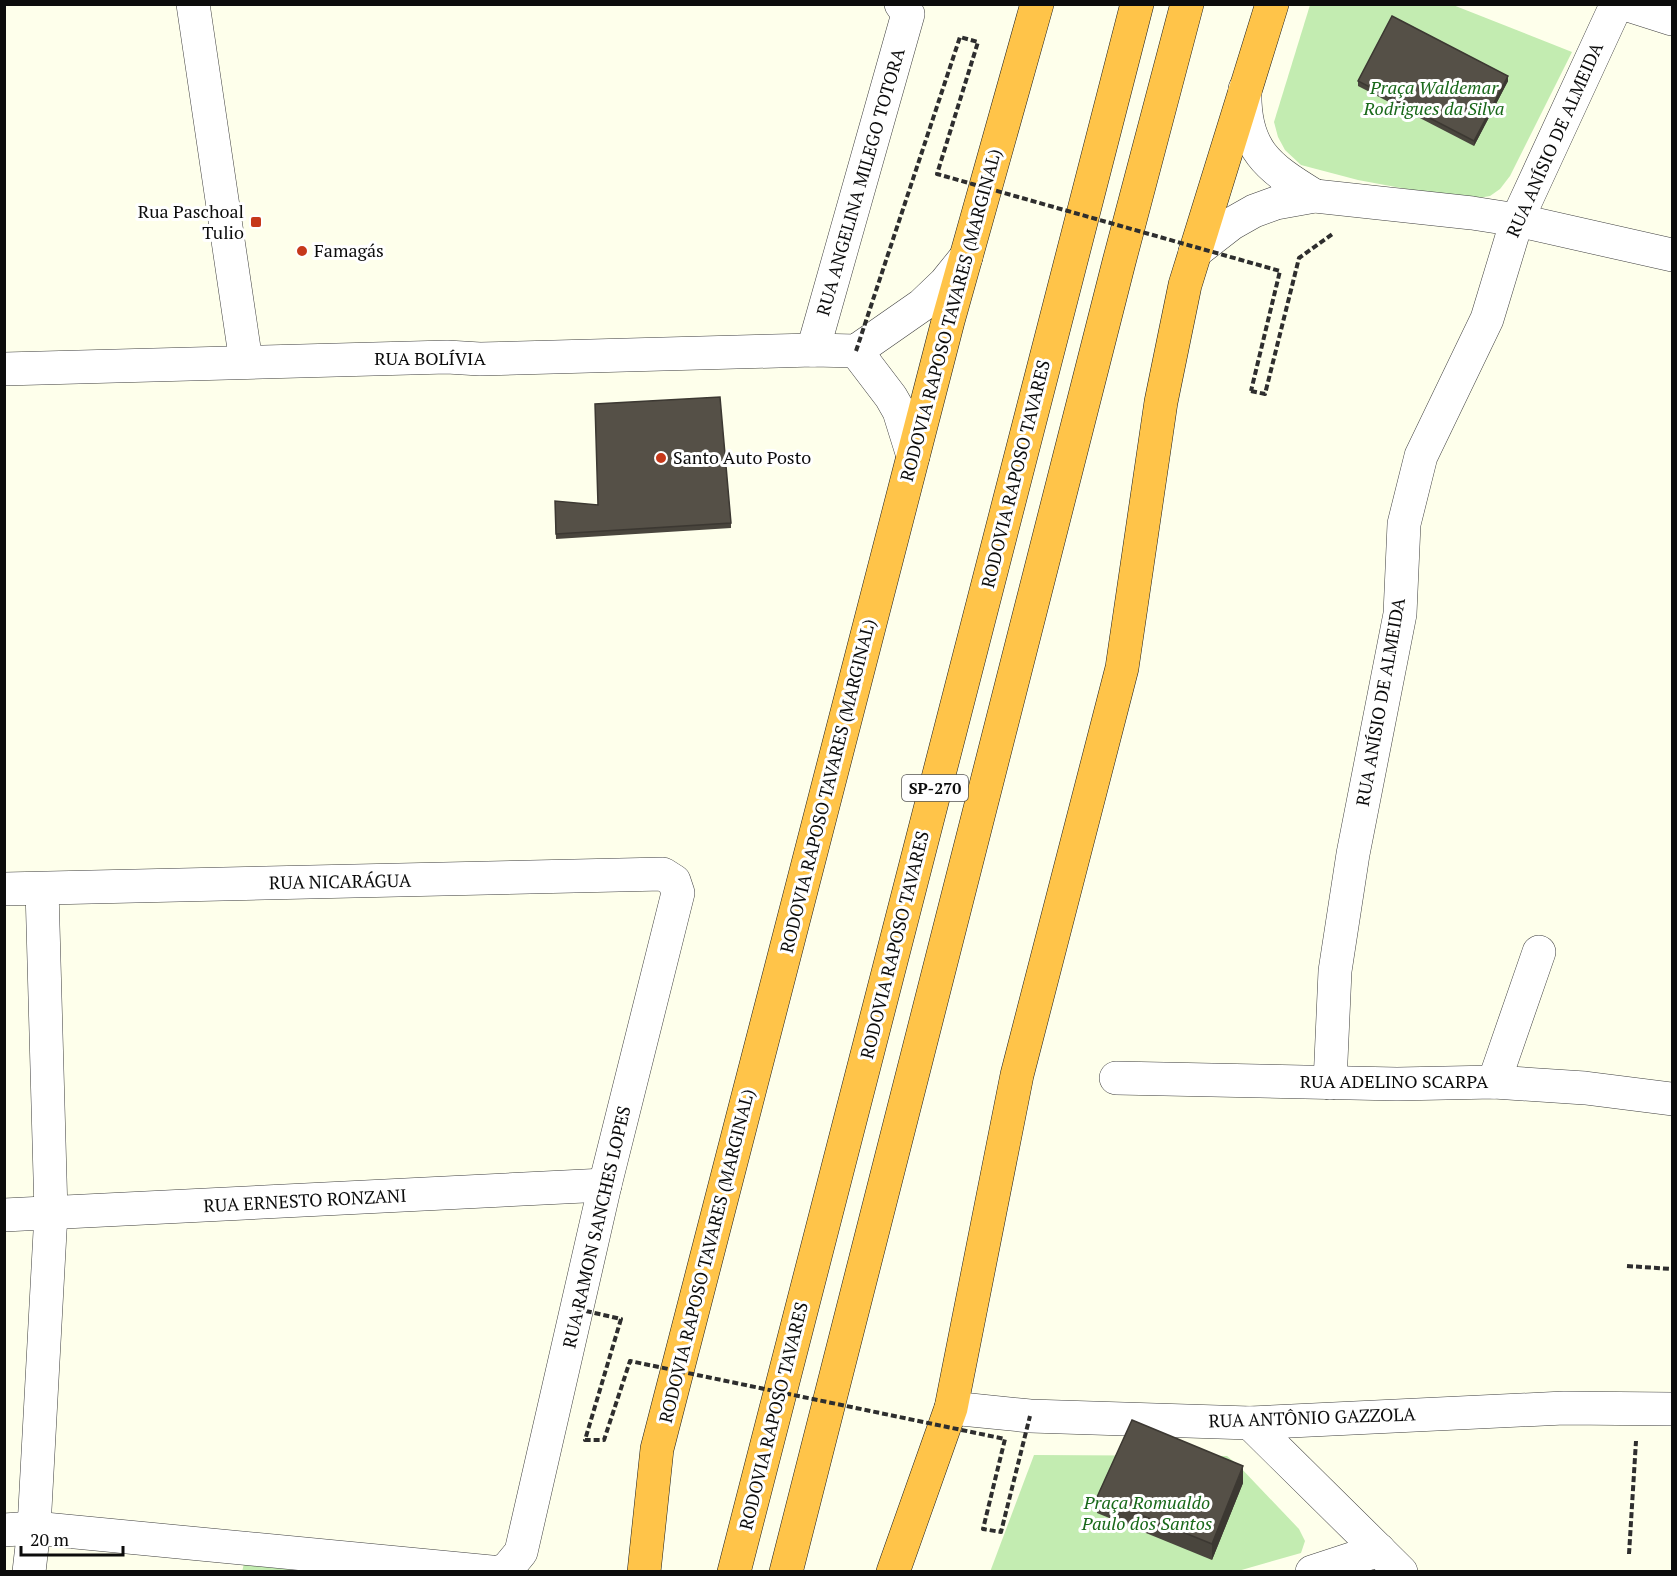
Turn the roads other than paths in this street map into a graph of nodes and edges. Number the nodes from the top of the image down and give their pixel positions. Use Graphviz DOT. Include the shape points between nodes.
graph roads {
  1 [pos="193,4"];
  2 [pos="1037,4"];
  3 [pos="1137,4"];
  4 [pos="1187,4"];
  5 [pos="1272,4"];
  6 [pos="1620,5"];
  7 [pos="904,9"];
  8 [pos="1672,19"];
  9 [pos="1245,89"];
  10 [pos="1315,196"];
  11 [pos="1517,220"];
  12 [pos="1195,252"];
  13 [pos="1672,255"];
  14 [pos="966,256"];
  15 [pos="813,350"];
  16 [pos="856,351"];
  17 [pos="246,362"];
  18 [pos="4,369"];
  19 [pos="913,456"];
  20 [pos="674,881"];
  21 [pos="4,889"];
  22 [pos="42,889"];
  23 [pos="1539,952"];
  24 [pos="1116,1078"];
  25 [pos="1494,1082"];
  26 [pos="1330,1083"];
  27 [pos="1672,1099"];
  28 [pos="605,1185"];
  29 [pos="51,1213"];
  30 [pos="4,1215"];
  31 [pos="951,1408"];
  32 [pos="1672,1408"];
  33 [pos="1250,1423"];
  34 [pos="19,1529"];
  35 [pos="1390,1561"];
  36 [pos="499,1571"];
  37 [pos="28,1572"];
  38 [pos="644,1572"];
  39 [pos="734,1572"];
  40 [pos="786,1572"];
  41 [pos="893,1572"];
  42 [pos="1312,1572"];
  1 -- 17 [label="street"];
  2 -- 14 [label="highway, RODOVIA RAPOSO TAVARES (MARGINAL)"];
  3 -- 39 [label="highway, RODOVIA RAPOSO TAVARES / SP-270"];
  4 -- 40 [label="highway, SP-270"];
  5 -- 9 [label="highway"];
  6 -- 8 [label="street"];
  6 -- 11 [label="street, RUA ANÍSIO DE ALMEIDA" via="1613,12"];
  7 -- 15 [label="street, RUA ANGELINA MILEGO TOTORA"];
  9 -- 10 [label="street" via="1244,112 1251,138 1281,176"];
  9 -- 12 [label="highway"];
  10 -- 11 [label="street"];
  10 -- 12 [label="street" via="1254,211"];
  11 -- 13 [label="street"];
  11 -- 26 [label="street, RUA ANÍSIO DE ALMEIDA" via="1486,319 1421,456 1404,524 1400,614 1353,854 1335,971"];
  12 -- 31 [label="highway" via="1161,402 1122,668 1017,1076"];
  14 -- 16 [label="street" via="922,305"];
  14 -- 19 [label="highway, RODOVIA RAPOSO TAVARES (MARGINAL)"];
  15 -- 16 [label="street, RUA BOLÍVIA"];
  15 -- 17 [label="street, RUA BOLÍVIA"];
  16 -- 19 [label="street" via="899,411"];
  17 -- 18 [label="street, RUA BOLÍVIA"];
  19 -- 38 [label="highway, RODOVIA RAPOSO TAVARES (MARGINAL)" via="657,1449"];
  20 -- 22 [label="street, RUA NICARÁGUA" via="663,874"];
  20 -- 28 [label="street, RUA RAMON SANCHES LOPES" via="678,893"];
  21 -- 22 [label="street, RUA NICARÁGUA"];
  22 -- 29 [label="street"];
  23 -- 25 [label="street"];
  24 -- 26 [label="street, RUA ADELINO SCARPA"];
  25 -- 26 [label="street, RUA ADELINO SCARPA"];
  25 -- 27 [label="street, RUA ADELINO SCARPA"];
  28 -- 29 [label="street, RUA ERNESTO RONZANI"];
  28 -- 36 [label="street, RUA RAMON SANCHES LOPES" via="521,1552"];
  29 -- 30 [label="street, RUA ERNESTO RONZANI"];
  29 -- 34 [label="street"];
  31 -- 33 [label="street, RUA ANTÔNIO GAZZOLA" via="1030,1416"];
  31 -- 41 [label="highway"];
  32 -- 33 [label="street, RUA ANTÔNIO GAZZOLA" via="1564,1408"];
  33 -- 35 [label="street"];
  34 -- 36 [label="street"];
  34 -- 37 [label="street"];
  35 -- 42 [label="street"];
}
